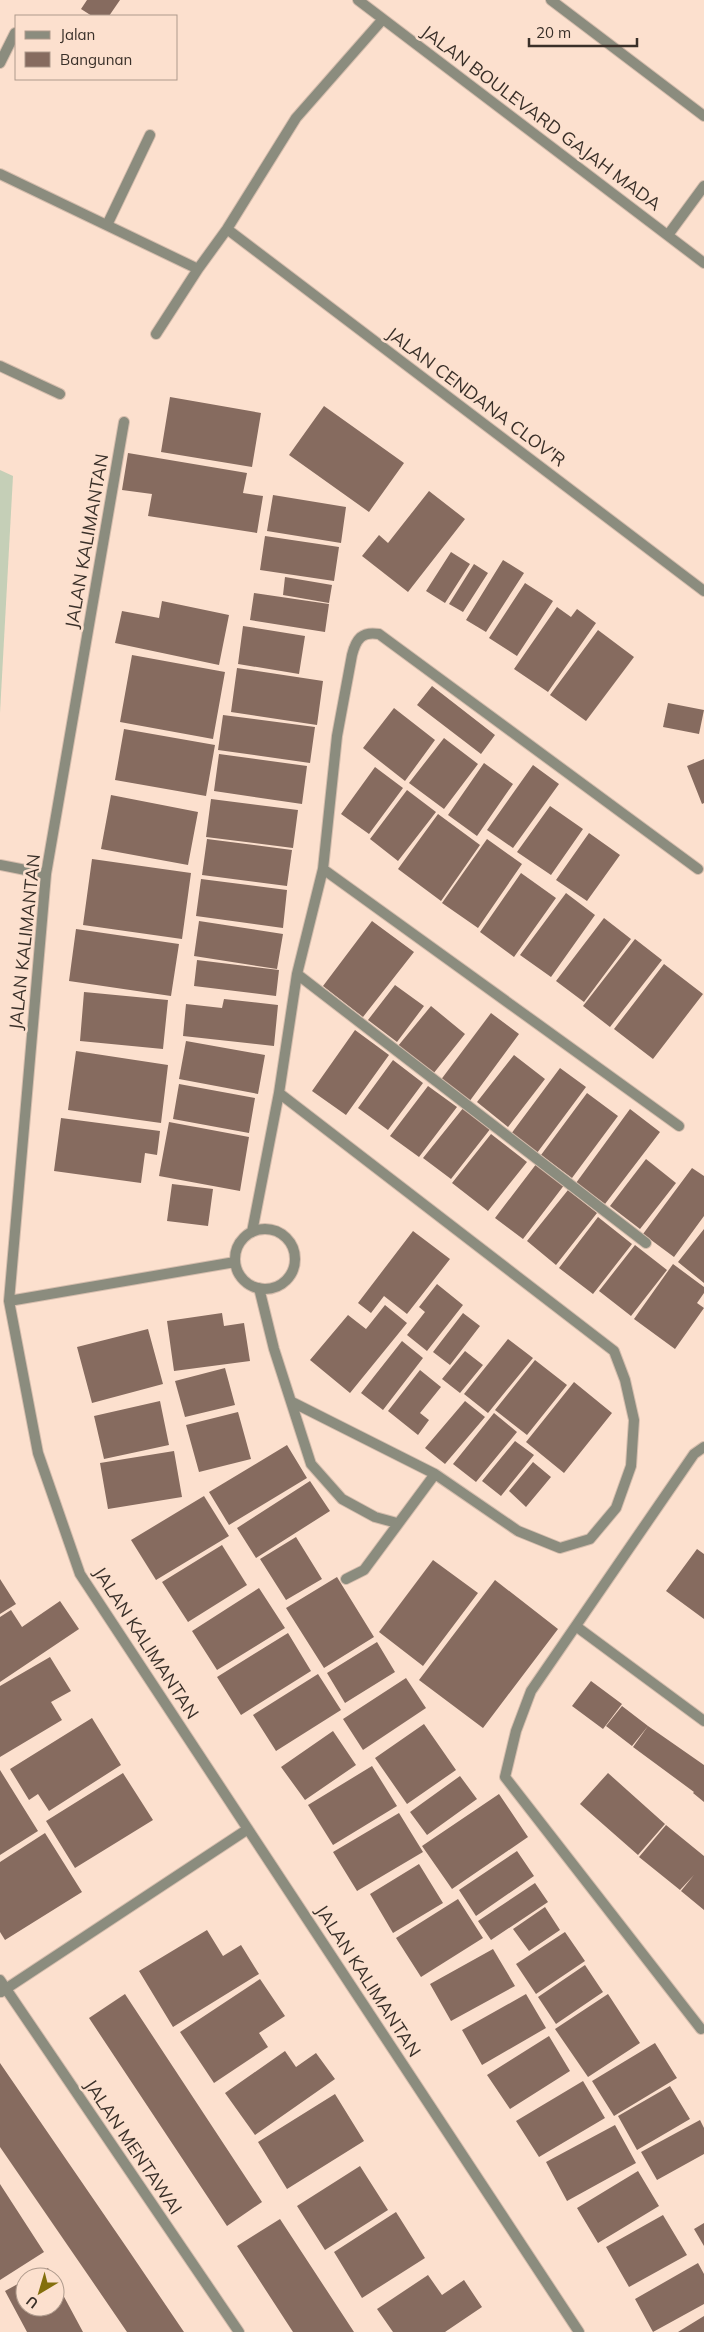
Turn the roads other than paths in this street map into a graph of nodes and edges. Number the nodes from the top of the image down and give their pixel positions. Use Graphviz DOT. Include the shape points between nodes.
graph roads {
  1 [pos="358,0"];
  2 [pos="551,0"];
  3 [pos="383,19"];
  4 [pos="15,33"];
  5 [pos="0,63"];
  6 [pos="704,116"];
  7 [pos="150,135"];
  8 [pos="0,174"];
  9 [pos="704,186"];
  10 [pos="107,225"];
  11 [pos="227,229"];
  12 [pos="668,235"];
  13 [pos="704,263"];
  14 [pos="198,269"];
  15 [pos="156,334"];
  16 [pos="0,366"];
  17 [pos="60,394"];
  18 [pos="124,422"];
  19 [pos="704,591"];
  20 [pos="0,865"];
  21 [pos="323,869"];
  22 [pos="698,869"];
  23 [pos="46,874"];
  24 [pos="297,974"];
  25 [pos="279,1093"];
  26 [pos="679,1126"];
  27 [pos="252,1232"];
  28 [pos="646,1243"];
  29 [pos="235,1262"];
  30 [pos="259,1288"];
  31 [pos="9,1302"];
  32 [pos="292,1402"];
  33 [pos="704,1447"];
  34 [pos="435,1474"];
  35 [pos="397,1524"];
  36 [pos="346,1579"];
  37 [pos="577,1627"];
  38 [pos="704,1721"];
  39 [pos="248,1829"];
  40 [pos="2,1987"];
  41 [pos="703,2031"];
  42 [pos="239,2332"];
  43 [pos="579,2332"];
  1 -- 3 [label="street, JALAN BOULEVARD GAJAH MADA"];
  2 -- 6 [label="street"];
  3 -- 11 [label="street" via="296,118"];
  3 -- 12 [label="street, JALAN BOULEVARD GAJAH MADA"];
  4 -- 5 [label="street"];
  7 -- 10 [label="street"];
  8 -- 10 [label="street"];
  9 -- 12 [label="street"];
  10 -- 14 [label="street"];
  11 -- 14 [label="street"];
  11 -- 19 [label="street, JALAN CENDANA CLOV'R"];
  12 -- 13 [label="street, JALAN BOULEVARD GAJAH MADA"];
  14 -- 15 [label="street"];
  16 -- 17 [label="street"];
  18 -- 23 [label="street, JALAN KALIMANTAN"];
  20 -- 23 [label="street"];
  21 -- 22 [label="street" via="338,736 352,655 355,643 362,634 369,632 379,634"];
  21 -- 24 [label="street"];
  21 -- 26 [label="street"];
  23 -- 31 [label="street, JALAN KALIMANTAN"];
  24 -- 25 [label="street"];
  24 -- 28 [label="street"];
  25 -- 27 [label="street"];
  25 -- 34 [label="street" via="614,1350 634,1420 632,1466 616,1508 590,1539 560,1548 518,1531"];
  27 -- 29 [label="street" via="239,1244"];
  27 -- 30 [label="street" via="261,1229 279,1232 294,1256 294,1265 284,1281 277,1286"];
  29 -- 30 [label="street" via="242,1279"];
  29 -- 31 [label="street"];
  30 -- 32 [label="street" via="274,1349"];
  31 -- 39 [label="street, JALAN KALIMANTAN" via="38,1453 80,1574"];
  32 -- 34 [label="street"];
  32 -- 35 [label="street" via="311,1464 342,1499"];
  33 -- 37 [label="street" via="694,1454"];
  34 -- 35 [label="street"];
  35 -- 36 [label="street" via="364,1570"];
  37 -- 38 [label="street"];
  37 -- 41 [label="street" via="531,1691 504,1777"];
  39 -- 40 [label="street"];
  39 -- 43 [label="street, JALAN KALIMANTAN"];
  40 -- 42 [label="street, JALAN MENTAWAI"];
}
